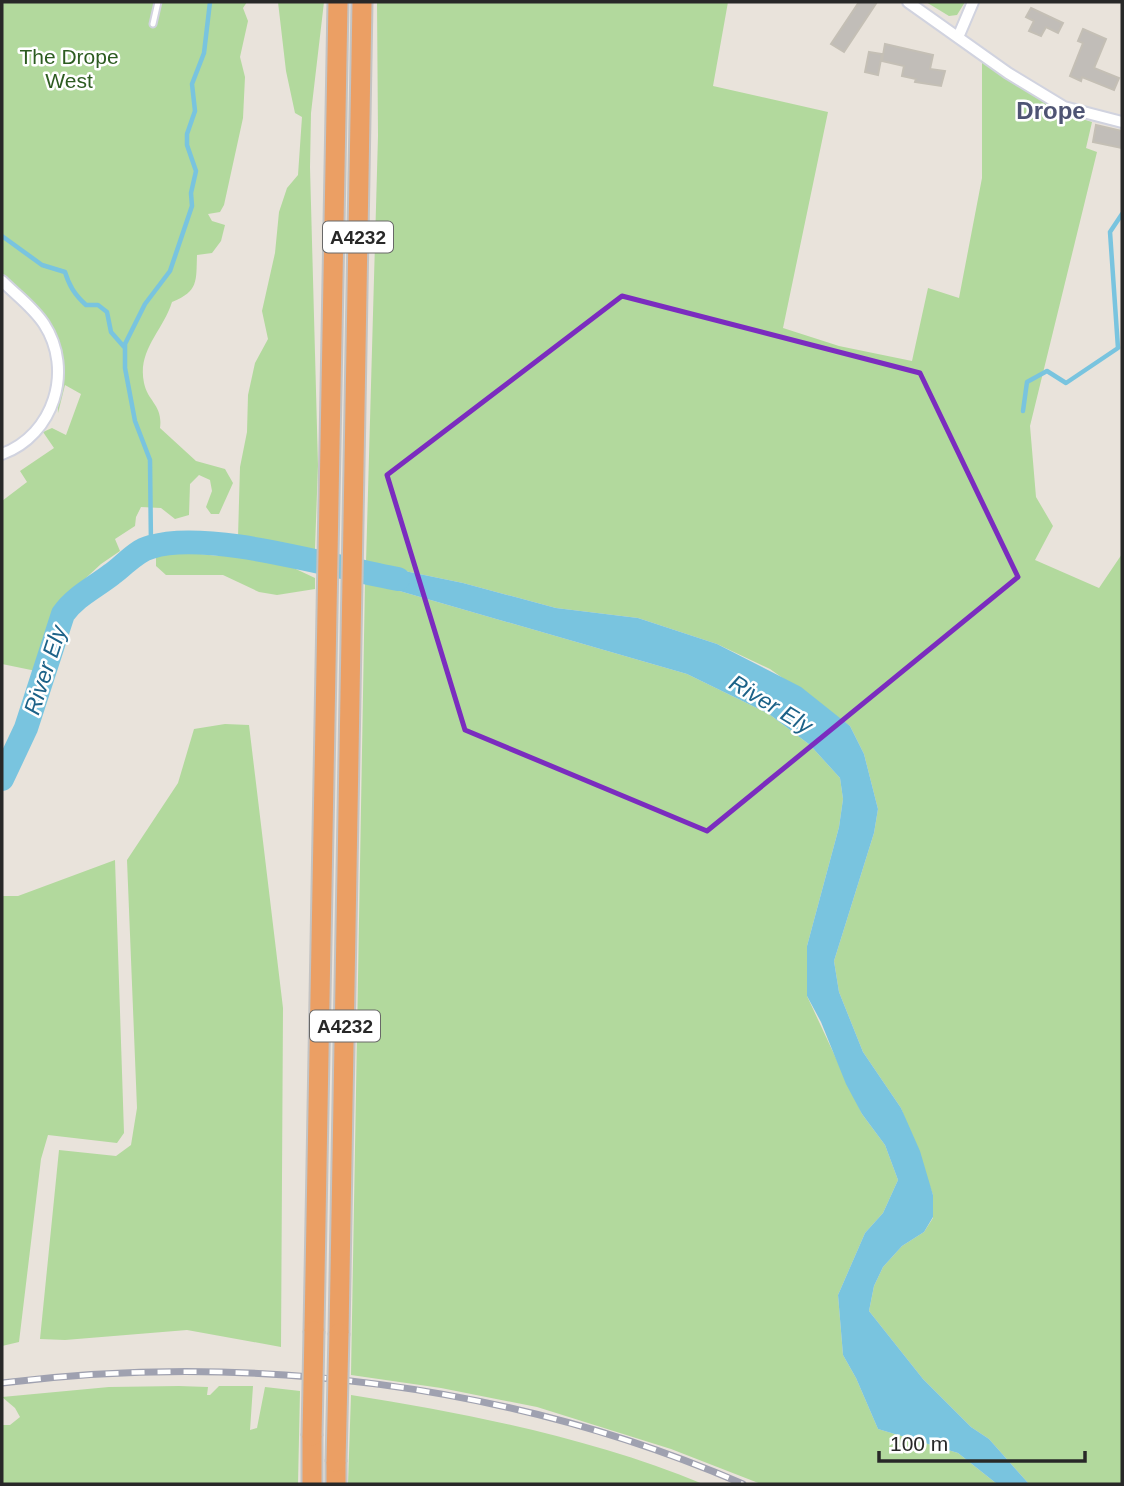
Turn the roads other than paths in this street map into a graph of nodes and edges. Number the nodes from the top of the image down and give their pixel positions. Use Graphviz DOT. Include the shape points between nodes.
graph roads {
  1 [pos="158,2"];
  2 [pos="338,2"];
  3 [pos="362,2"];
  4 [pos="908,2"];
  5 [pos="973,2"];
  6 [pos="153,24"];
  7 [pos="959,35"];
  8 [pos="1122,122"];
  9 [pos="2,281"];
  10 [pos="2,454"];
  11 [pos="312,1484"];
  12 [pos="336,1484"];
  1 -- 6 [label="lane"];
  2 -- 11 [label="highway, A4232, bridge"];
  3 -- 12 [label="highway, A4232, bridge"];
  4 -- 7 [label="street"];
  5 -- 7 [label="street"];
  7 -- 8 [label="street" via="1008,73 1064,107"];
  9 -- 10 [label="street" via="44,325 58,358 58,374 46,419 22,443"];
}
